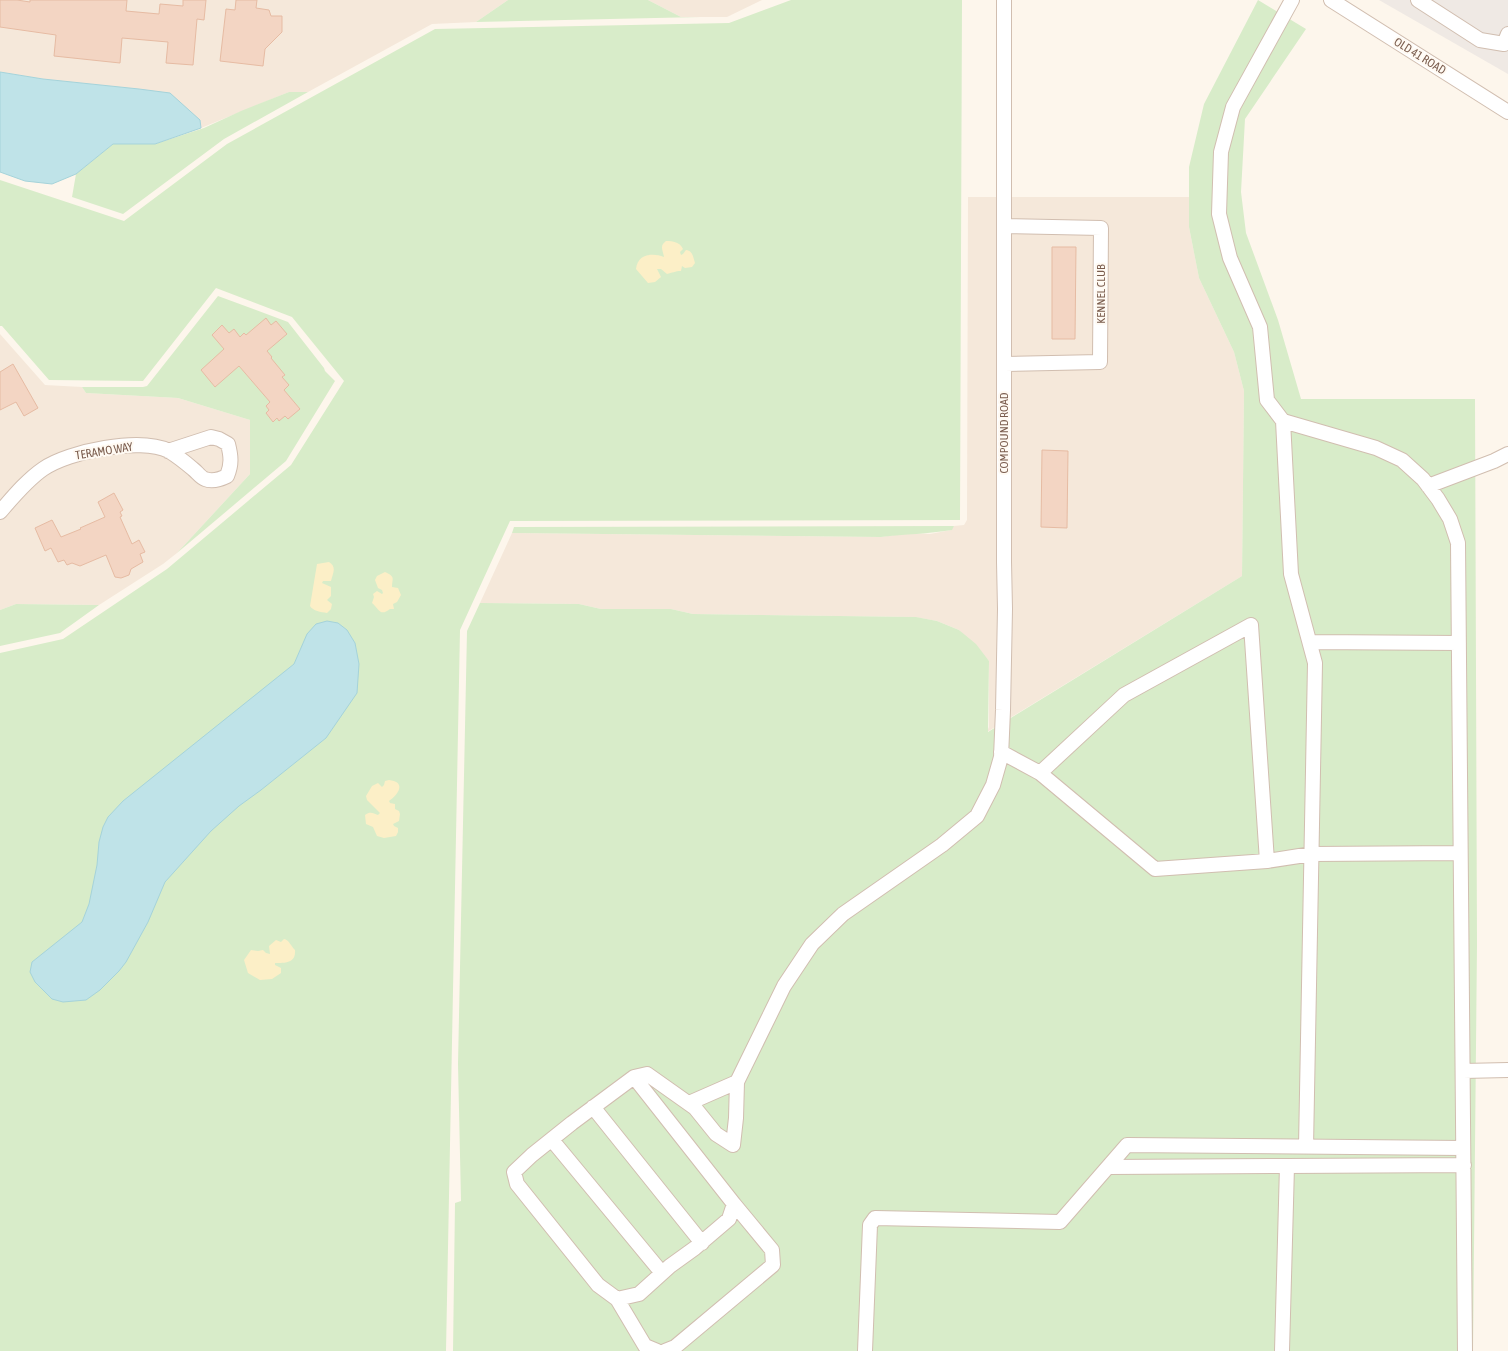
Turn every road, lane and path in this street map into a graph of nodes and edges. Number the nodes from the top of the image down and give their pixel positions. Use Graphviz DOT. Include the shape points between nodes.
graph roads {
  1 [pos="1004,0"];
  2 [pos="1292,0"];
  3 [pos="1331,0"];
  4 [pos="1418,0"];
  5 [pos="1508,34"];
  6 [pos="1508,112"];
  7 [pos="1004,226"];
  8 [pos="1005,364"];
  9 [pos="1283,422"];
  10 [pos="168,451"];
  11 [pos="1508,454"];
  12 [pos="1428,486"];
  13 [pos="0,512"];
  14 [pos="1310,642"];
  15 [pos="1459,643"];
  16 [pos="1001,752"];
  17 [pos="1040,774"];
  18 [pos="1460,853"];
  19 [pos="1312,854"];
  20 [pos="1268,861"];
  21 [pos="1508,1070"];
  22 [pos="1463,1071"];
  23 [pos="634,1077"];
  24 [pos="737,1082"];
  25 [pos="689,1103"];
  26 [pos="593,1107"];
  27 [pos="552,1140"];
  28 [pos="1306,1147"];
  29 [pos="1464,1148"];
  30 [pos="1464,1165"];
  31 [pos="1287,1166"];
  32 [pos="1108,1167"];
  33 [pos="734,1204"];
  34 [pos="702,1243"];
  35 [pos="662,1273"];
  36 [pos="617,1299"];
  37 [pos="657,1351"];
  38 [pos="665,1351"];
  39 [pos="866,1351"];
  40 [pos="1282,1351"];
  41 [pos="1465,1351"];
  1 -- 7 [label="street, COMPOUND ROAD"];
  2 -- 9 [label="street" via="1233,107 1221,152 1219,183 1220,214 1230,258 1260,327 1267,400"];
  3 -- 6 [label="street, OLD 41 ROAD"];
  4 -- 5 [label="street" via="1480,40 1504,44"];
  7 -- 8 [label="street, COMPOUND ROAD"];
  7 -- 8 [label="street, KENNEL CLUB" via="1101,228 1100,362"];
  8 -- 16 [label="street, COMPOUND ROAD" via="1005,609"];
  9 -- 12 [label="street" via="1376,448 1402,460"];
  9 -- 14 [label="street" via="1291,574"];
  10 -- 13 [label="street, TERAMO WAY" via="149,446 119,446 76,453 44,468"];
  11 -- 12 [label="street"];
  12 -- 15 [label="street" via="1450,520 1458,543"];
  14 -- 15 [label="street"];
  14 -- 19 [label="street" via="1315,663"];
  15 -- 18 [label="street"];
  16 -- 17 [label="street"];
  16 -- 24 [label="street, COMPOUND ROAD" via="993,785 977,816 942,845 843,914 812,944 784,986"];
  17 -- 20 [label="street" via="1155,869"];
  17 -- 20 [label="street" via="1124,695 1251,624"];
  18 -- 19 [label="street"];
  18 -- 22 [label="street"];
  19 -- 20 [label="street"];
  19 -- 28 [label="street"];
  21 -- 22 [label="street"];
  22 -- 29 [label="street"];
  23 -- 25 [label="street" via="647,1074"];
  23 -- 26 [label="street"];
  23 -- 33 [label="street"];
  24 -- 25 [label="street"];
  24 -- 25 [label="street" via="732,1145 716,1134"];
  26 -- 27 [label="street"];
  26 -- 34 [label="street"];
  27 -- 35 [label="street"];
  27 -- 36 [label="street" via="514,1172 517,1184 598,1285"];
  28 -- 29 [label="street"];
  28 -- 32 [label="street" via="1127,1145"];
  29 -- 30 [label="street"];
  30 -- 31 [label="street"];
  30 -- 41 [label="street"];
  31 -- 32 [label="street"];
  31 -- 40 [label="street"];
  32 -- 39 [label="street" via="1060,1222 875,1218 870,1225"];
  33 -- 34 [label="street" via="729,1219"];
  33 -- 38 [label="street" via="772,1250 773,1265 675,1348"];
  34 -- 35 [label="street"];
  35 -- 36 [label="street" via="639,1294"];
  36 -- 37 [label="street" via="645,1346"];
}
